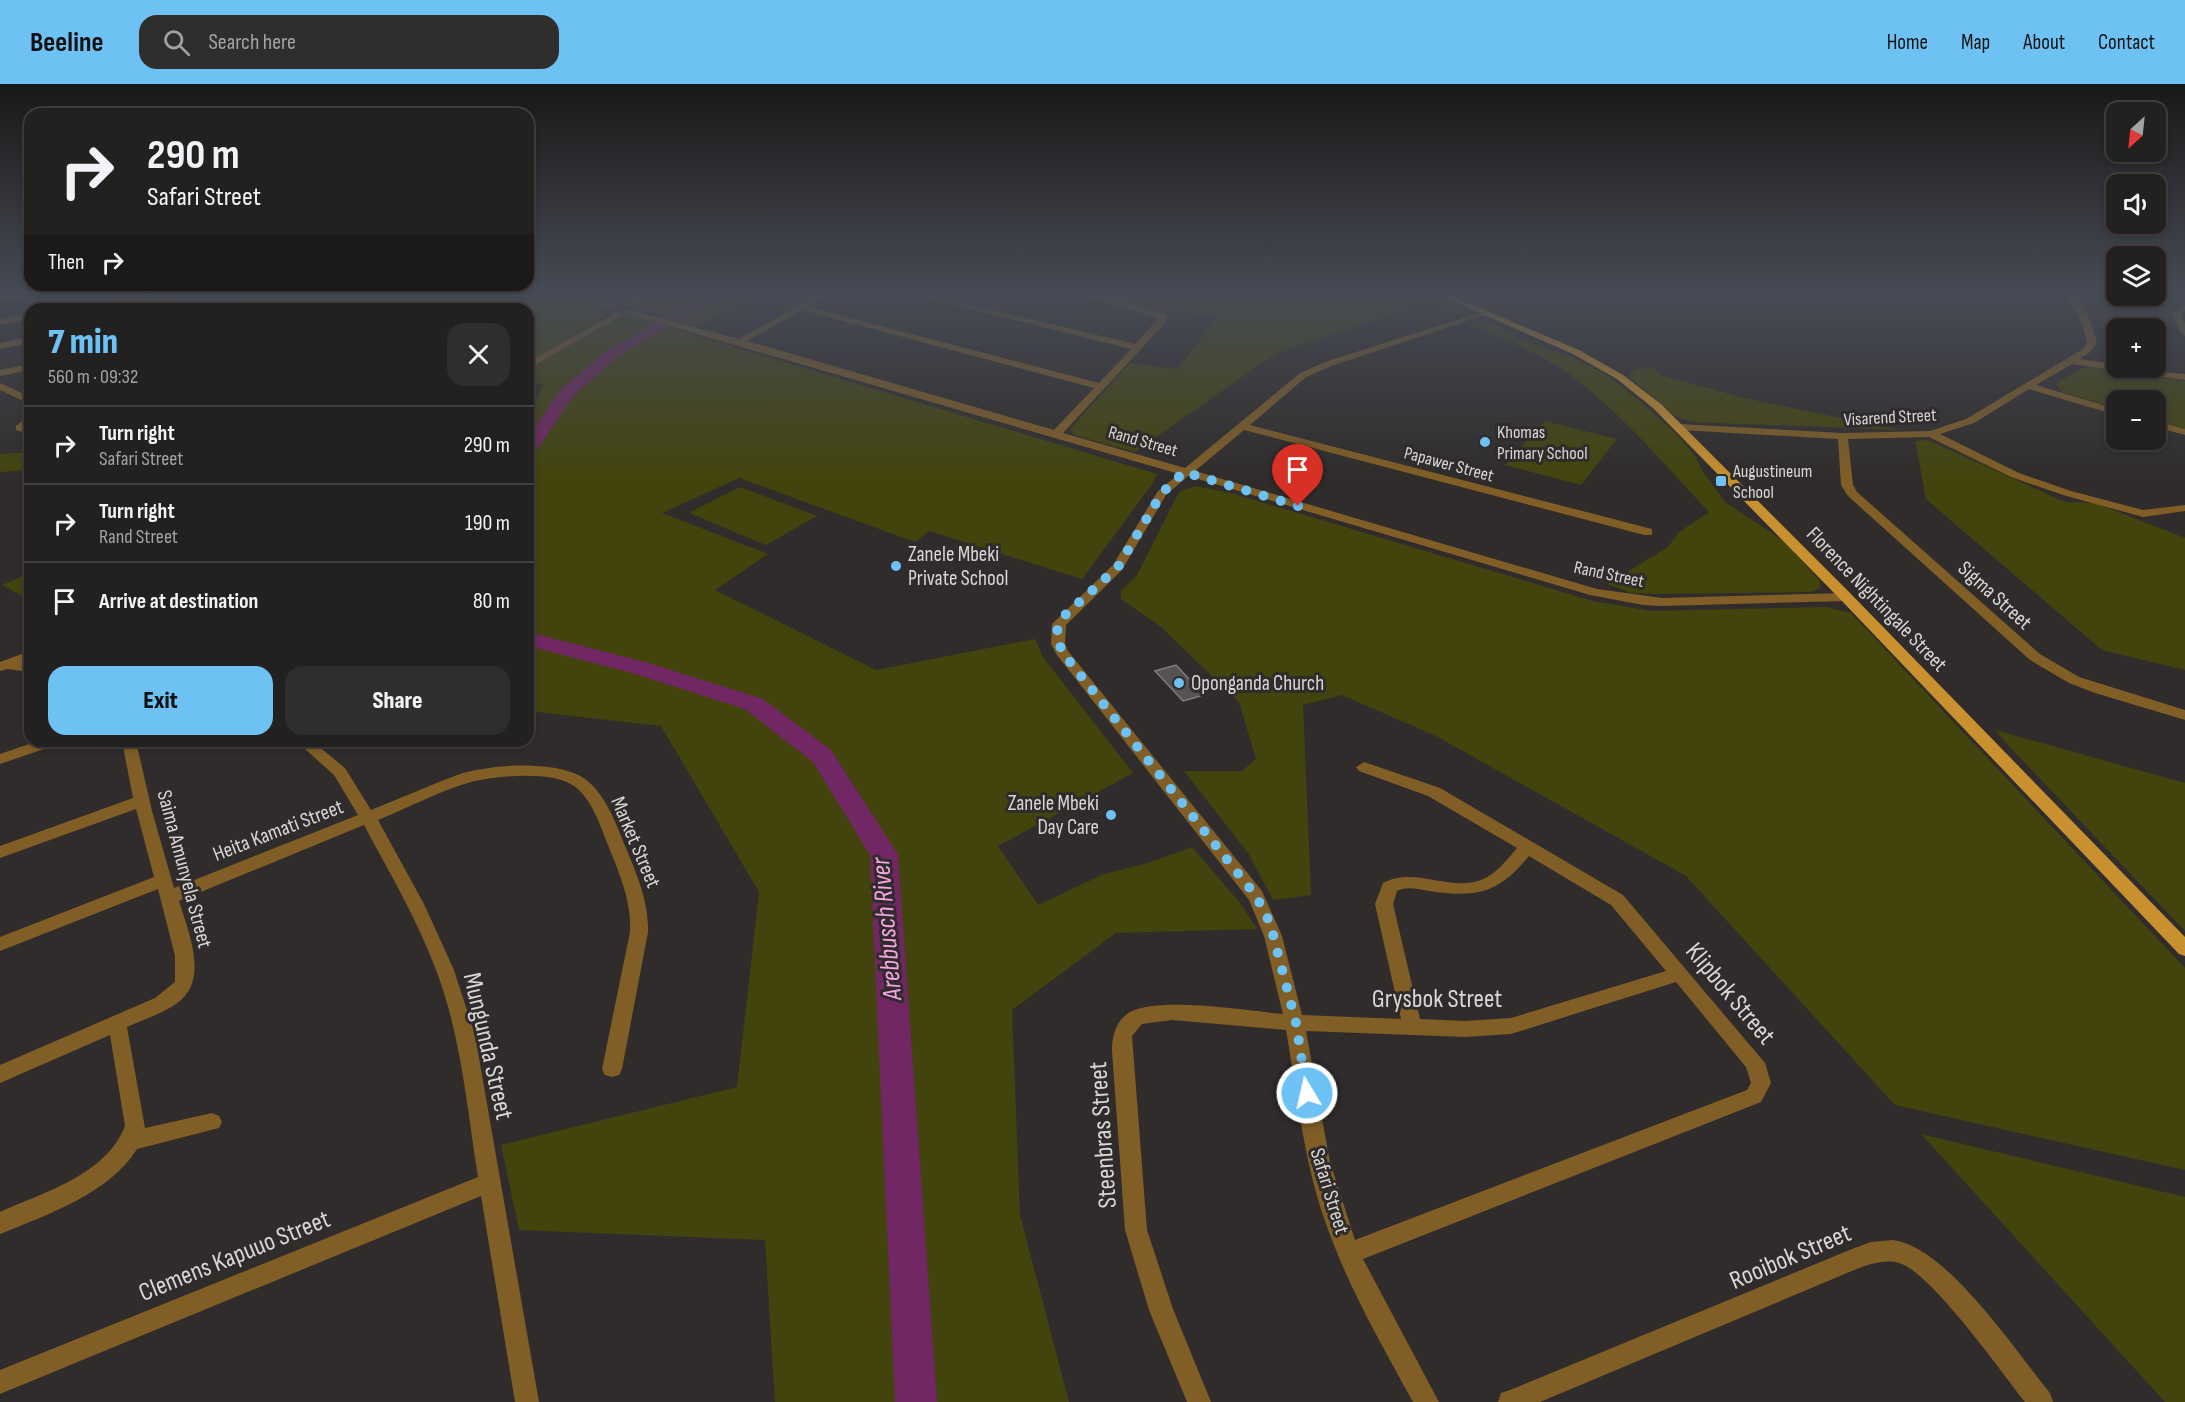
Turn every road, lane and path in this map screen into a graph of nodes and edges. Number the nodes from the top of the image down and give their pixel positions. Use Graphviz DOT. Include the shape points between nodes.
graph roads {
  1 [pos="786,356"];
  2 [pos="984,356"];
  3 [pos="1128,356"];
  4 [pos="1356,356"];
  5 [pos="1582,356"];
  6 [pos="2079,356"];
  7 [pos="2073,361"];
  8 [pos="2106,366"];
  9 [pos="24,368"];
  10 [pos="0,373"];
  11 [pos="2166,374"];
  12 [pos="2185,377"];
  13 [pos="0,386"];
  14 [pos="1099,386"];
  15 [pos="2028,386"];
  16 [pos="24,398"];
  17 [pos="2106,409"];
  18 [pos="1242,426"];
  19 [pos="2166,427"];
  20 [pos="1680,428"];
  21 [pos="2185,432"];
  22 [pos="1056,434"];
  23 [pos="1931,434"];
  24 [pos="1843,436"];
  25 [pos="1184,472"];
  26 [pos="2185,508"];
  27 [pos="1648,532"];
  28 [pos="1846,597"];
  29 [pos="24,653"];
  30 [pos="24,657"];
  31 [pos="1,666"];
  32 [pos="24,668"];
  33 [pos="24,675"];
  34 [pos="2185,715"];
  35 [pos="36,747"];
  36 [pos="130,747"];
  37 [pos="310,747"];
  38 [pos="0,759"];
  39 [pos="1364,767"];
  40 [pos="141,801"];
  41 [pos="369,819"];
  42 [pos="1528,846"];
  43 [pos="0,852"];
  44 [pos="167,889"];
  45 [pos="0,944"];
  46 [pos="2185,949"];
  47 [pos="1679,974"];
  48 [pos="117,1022"];
  49 [pos="1296,1023"];
  50 [pos="1412,1027"];
  51 [pos="612,1069"];
  52 [pos="0,1074"];
  53 [pos="213,1122"];
  54 [pos="133,1140"];
  55 [pos="490,1182"];
  56 [pos="0,1223"];
  57 [pos="1350,1253"];
  58 [pos="0,1382"];
  59 [pos="527,1402"];
  60 [pos="1199,1402"];
  61 [pos="1427,1402"];
  62 [pos="1510,1402"];
  63 [pos="2041,1402"];
  1 -- 22 [label="street, Rand Street"];
  2 -- 14 [label="street"];
  3 -- 14 [label="street"];
  4 -- 18 [label="street" via="1310,371"];
  5 -- 20 [label="main road, Florence Nightingale Street" via="1646,397"];
  6 -- 7 [label="street, Visarend Street"];
  7 -- 8 [label="street"];
  7 -- 15 [label="street, Visarend Street"];
  9 -- 10 [label="street"];
  11 -- 12 [label="street"];
  13 -- 16 [label="street"];
  14 -- 22 [label="street"];
  15 -- 17 [label="street"];
  15 -- 23 [label="street, Visarend Street" via="1957,427"];
  18 -- 25 [label="street"];
  18 -- 27 [label="street, Papawer Street"];
  19 -- 21 [label="street"];
  20 -- 24 [label="street, Visarend Street"];
  20 -- 28 [label="main road, Florence Nightingale Street"];
  22 -- 25 [label="street, Rand Street"];
  23 -- 24 [label="street, Visarend Street"];
  23 -- 26 [label="street" via="2015,475 2067,493 2143,514"];
  24 -- 34 [label="street, Sigma Street" via="1846,485 1852,494 2035,657 2074,680"];
  25 -- 28 [label="street, Rand Street" via="1618,597 1662,602"];
  25 -- 49 [label="street, Safari Street" via="1162,493 1118,567 1064,616 1056,633 1058,644 1256,896 1270,923"];
  28 -- 46 [label="main road, Florence Nightingale Street"];
  29 -- 31 [label="street"];
  30 -- 31 [label="street"];
  31 -- 32 [label="street"];
  31 -- 33 [label="street"];
  35 -- 38 [label="street"];
  36 -- 40 [label="street, Saima Amunyela Street"];
  37 -- 41 [label="street, Mungunda Street" via="340,772"];
  39 -- 42 [label="street, Klipbok Street" via="1434,792"];
  40 -- 43 [label="street"];
  40 -- 44 [label="street, Saima Amunyela Street"];
  41 -- 44 [label="street, Heita Kamati Street"];
  41 -- 51 [label="street, Market Street" via="466,778 496,772 528,771 579,782 598,803 640,913"];
  41 -- 55 [label="street, Mungunda Street" via="445,970 458,1010"];
  42 -- 47 [label="street, Klipbok Street" via="1617,900"];
  42 -- 50 [label="street" via="1509,871 1483,888 1466,890 1410,881 1389,887 1384,904"];
  44 -- 45 [label="street, Heita Kamati Street"];
  44 -- 48 [label="street, Saima Amunyela Street" via="186,967 184,985 162,1003"];
  47 -- 50 [label="street, Grysbok Street" via="1511,1026"];
  47 -- 57 [label="street, Klipbok Street" via="1755,1063 1761,1083 1754,1096"];
  48 -- 52 [label="street, Saima Amunyela Street"];
  48 -- 54 [label="street" via="135,1126"];
  49 -- 50 [label="street, Grysbok Street"];
  49 -- 57 [label="street, Safari Street" via="1315,1139 1331,1207"];
  49 -- 60 [label="street, Steenbras Street" via="1172,1012 1136,1018 1122,1036 1136,1230 1158,1301"];
  53 -- 54 [label="street"];
  54 -- 56 [label="street" via="112,1165 95,1176"];
  55 -- 58 [label="street, Clemens Kapuuo Street"];
  55 -- 59 [label="street, Mungunda Street"];
  57 -- 61 [label="street, Safari Street"];
  62 -- 63 [label="street, Rooibok Street" via="1852,1260 1888,1249 1906,1253 1936,1274"];
}
